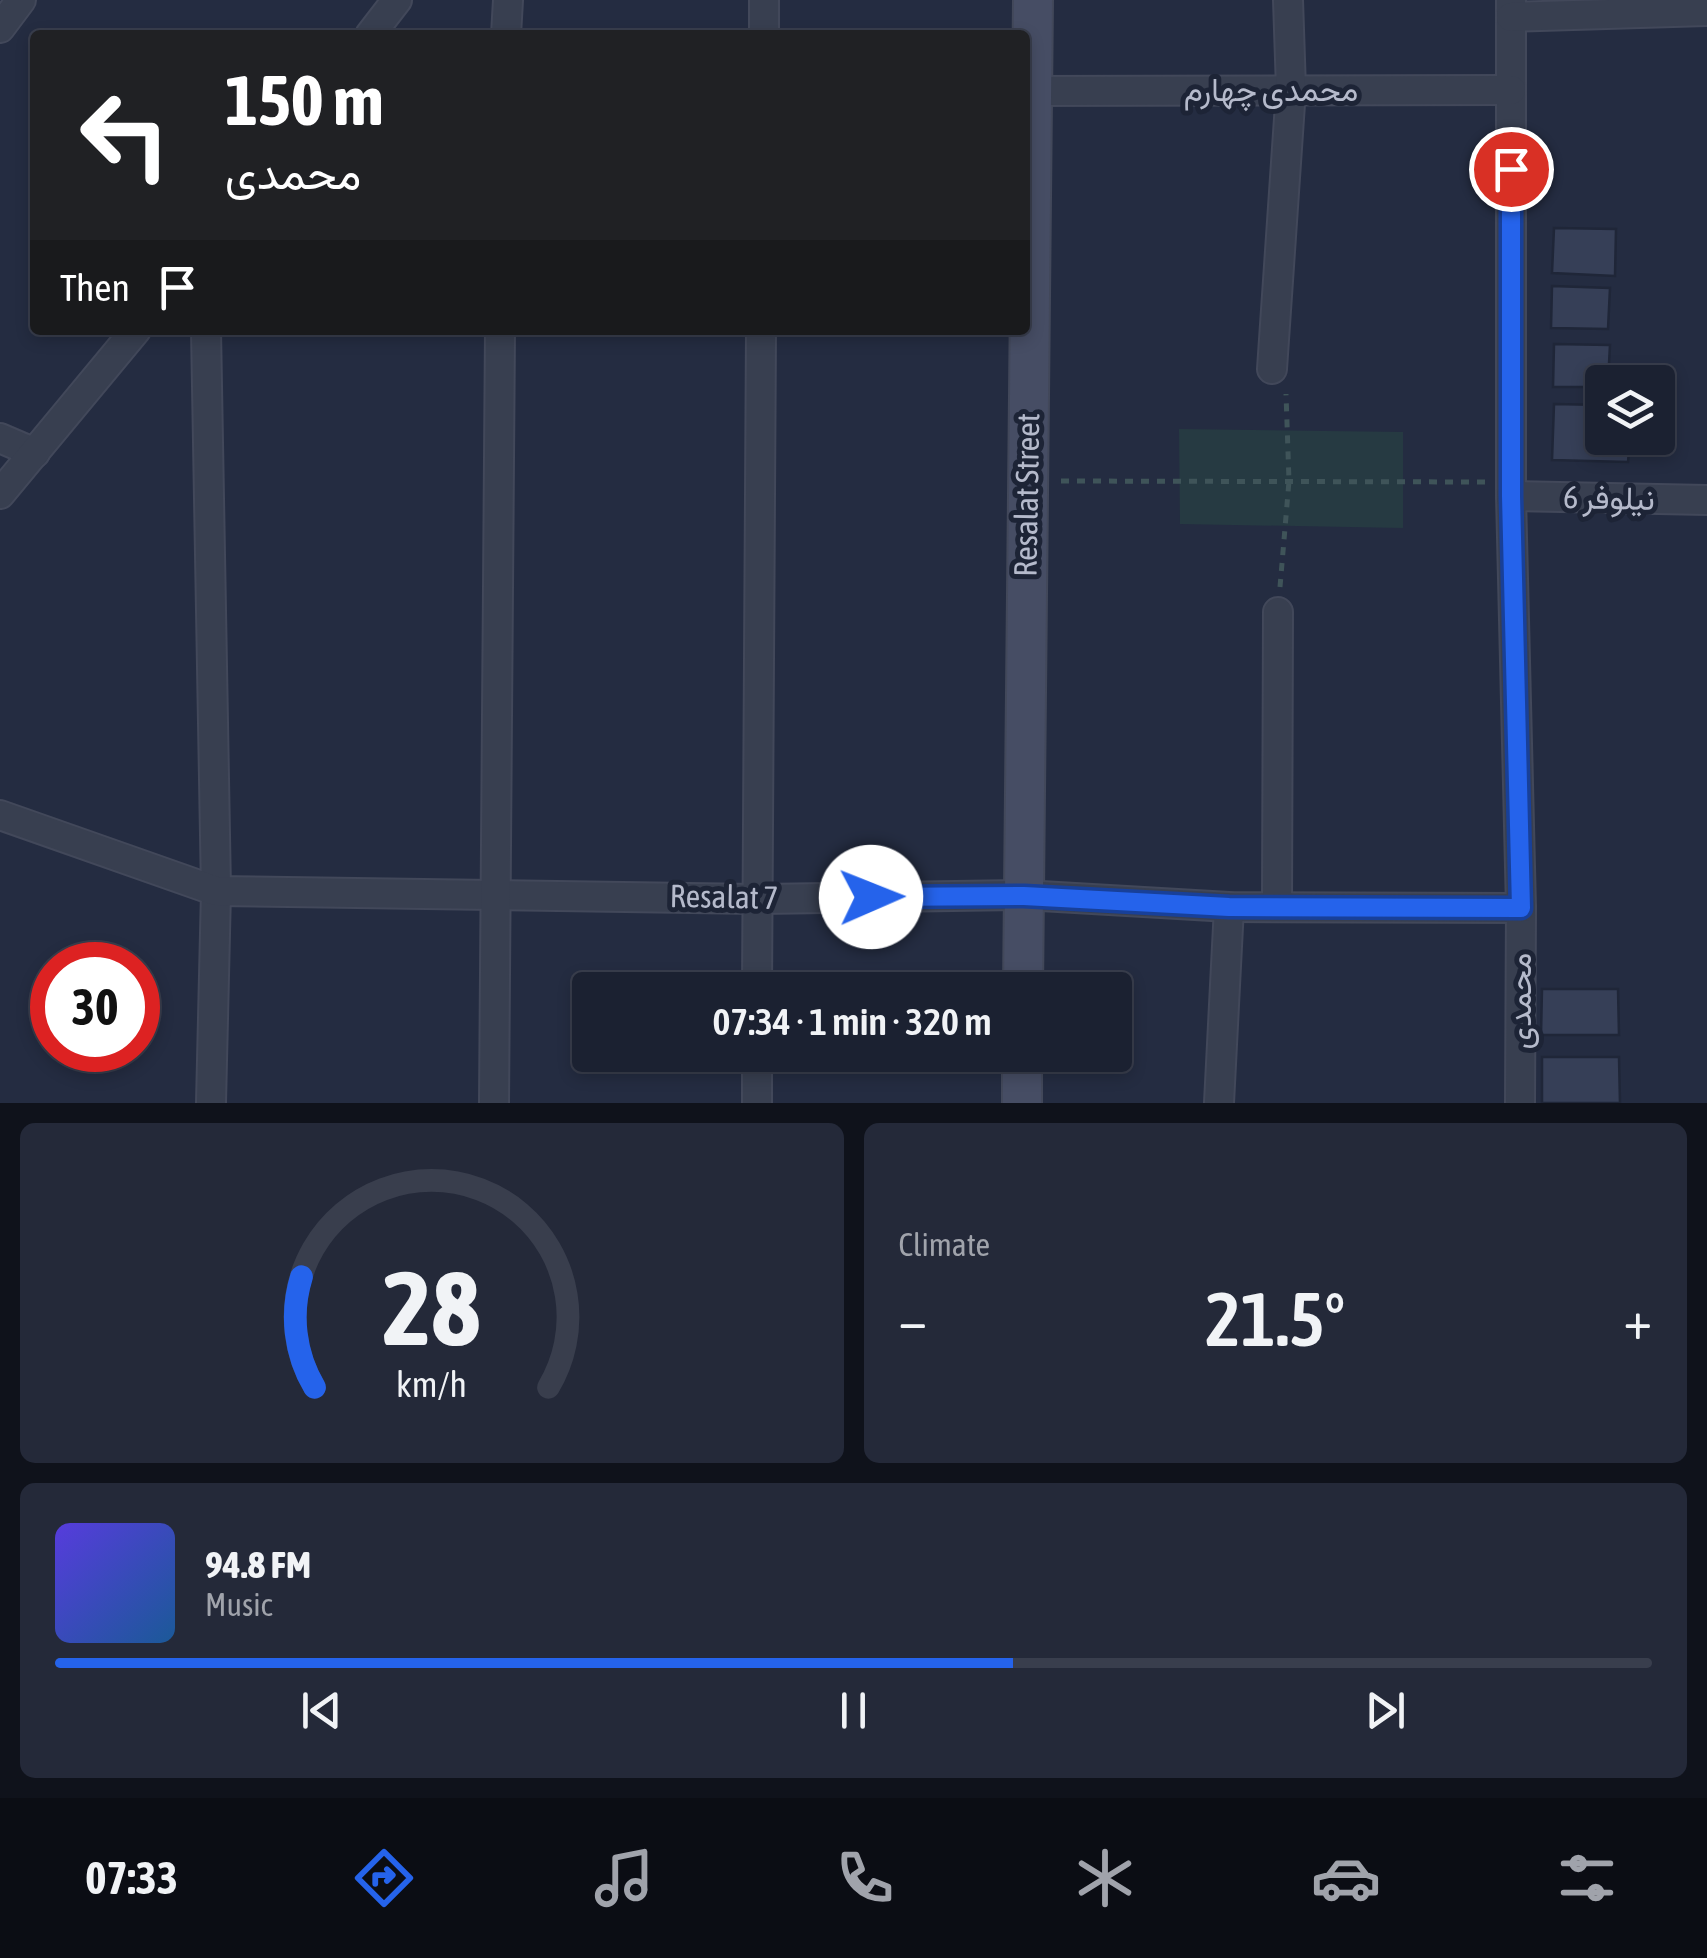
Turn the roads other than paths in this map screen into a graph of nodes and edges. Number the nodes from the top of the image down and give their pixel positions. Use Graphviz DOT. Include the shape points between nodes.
graph roads {
  1 [pos="21,0"];
  2 [pos="397,0"];
  3 [pos="508,0"];
  4 [pos="764,0"];
  5 [pos="1034,0"];
  6 [pos="1288,0"];
  7 [pos="1511,8"];
  8 [pos="1707,10"];
  9 [pos="0,28"];
  10 [pos="374,30"];
  11 [pos="506,30"];
  12 [pos="764,30"];
  13 [pos="1030,61"];
  14 [pos="1291,89"];
  15 [pos="1511,90"];
  16 [pos="1030,91"];
  17 [pos="132,335"];
  18 [pos="206,335"];
  19 [pos="500,335"];
  20 [pos="761,335"];
  21 [pos="1028,335"];
  22 [pos="1272,369"];
  23 [pos="0,438"];
  24 [pos="34,452"];
  25 [pos="1511,489"];
  26 [pos="0,494"];
  27 [pos="1707,500"];
  28 [pos="1278,612"];
  29 [pos="0,815"];
  30 [pos="216,891"];
  31 [pos="494,893"];
  32 [pos="1024,896"];
  33 [pos="757,898"];
  34 [pos="1278,906"];
  35 [pos="1229,907"];
  36 [pos="1521,908"];
  37 [pos="757,972"];
  38 [pos="1023,972"];
  39 [pos="757,1072"];
  40 [pos="1022,1072"];
  41 [pos="211,1103"];
  42 [pos="494,1103"];
  43 [pos="758,1103"];
  44 [pos="1022,1103"];
  45 [pos="1219,1103"];
  46 [pos="1520,1103"];
  1 -- 9 [label="street"];
  2 -- 10 [label="street"];
  3 -- 11 [label="street"];
  4 -- 12 [label="street"];
  5 -- 13 [label="main road, Resalat Street"];
  6 -- 14 [label="street"];
  7 -- 8 [label="street"];
  7 -- 15 [label="street, محمدی"];
  14 -- 15 [label="street, محمدی چهارم"];
  14 -- 16 [label="street, محمدی چهارم"];
  14 -- 22 [label="street"];
  15 -- 25 [label="street, محمدی"];
  17 -- 24 [label="street"];
  18 -- 30 [label="street"];
  19 -- 31 [label="street"];
  20 -- 33 [label="street"];
  21 -- 32 [label="main road, Resalat Street"];
  23 -- 24 [label="street"];
  24 -- 26 [label="street"];
  25 -- 27 [label="street, نیلوفر 6"];
  25 -- 36 [label="street, محمدی"];
  28 -- 34 [label="street"];
  29 -- 30 [label="street, Resalat 7"];
  30 -- 31 [label="street, Resalat 7"];
  30 -- 41 [label="street"];
  31 -- 33 [label="street, Resalat 7"];
  31 -- 42 [label="street"];
  32 -- 33 [label="street, Resalat 7"];
  32 -- 35 [label="street, Resalat 7"];
  32 -- 38 [label="main road, Resalat Street"];
  33 -- 37 [label="street"];
  34 -- 35 [label="street, Resalat 7"];
  34 -- 36 [label="street, Resalat 7"];
  35 -- 45 [label="street"];
  36 -- 46 [label="street, محمدی"];
  39 -- 43 [label="street"];
  40 -- 44 [label="main road"];
}
